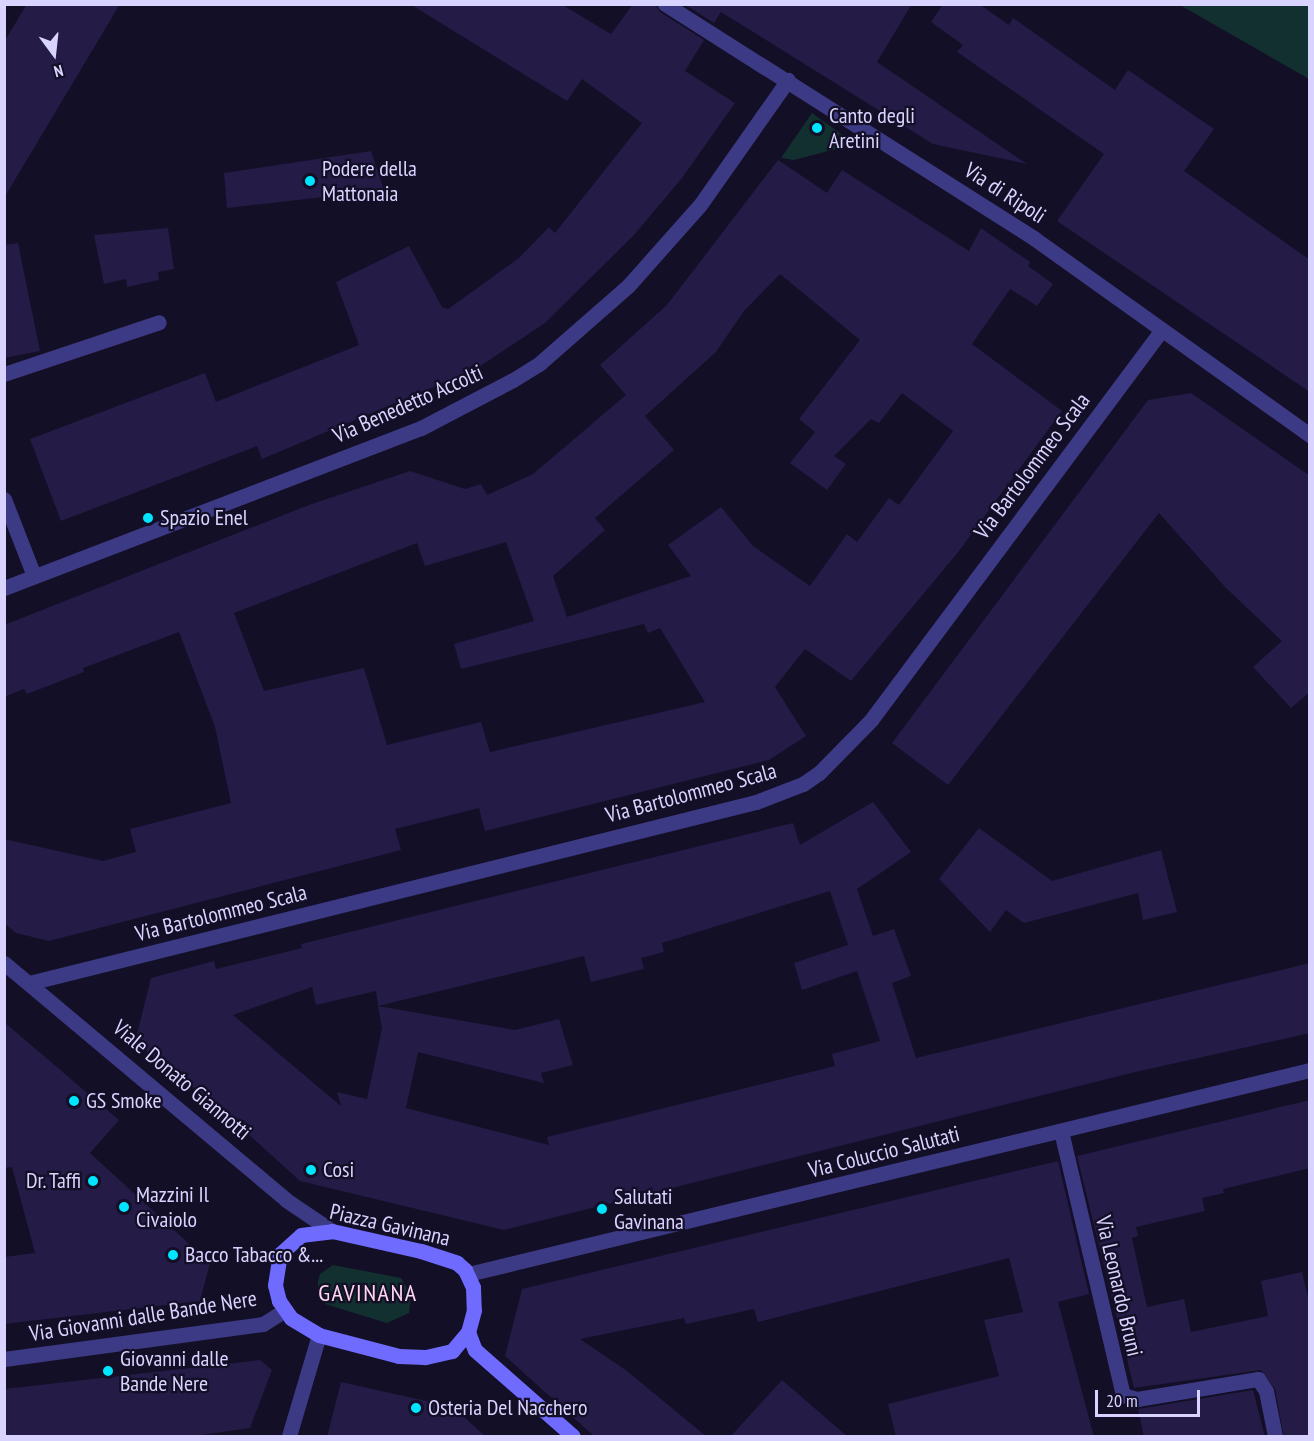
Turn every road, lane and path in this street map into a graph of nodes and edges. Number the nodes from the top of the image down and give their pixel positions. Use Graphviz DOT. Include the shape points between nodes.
graph roads {
  1 [pos="664,4"];
  2 [pos="788,80"];
  3 [pos="159,322"];
  4 [pos="1161,331"];
  5 [pos="4,374"];
  6 [pos="1310,435"];
  7 [pos="4,499"];
  8 [pos="34,576"];
  9 [pos="4,588"];
  10 [pos="4,963"];
  11 [pos="29,983"];
  12 [pos="1310,1070"];
  13 [pos="1061,1131"];
  14 [pos="332,1231"];
  15 [pos="468,1274"];
  16 [pos="285,1310"];
  17 [pos="468,1332"];
  18 [pos="319,1335"];
  19 [pos="4,1359"];
  20 [pos="289,1437"];
  21 [pos="573,1437"];
  22 [pos="1275,1437"];
  1 -- 2 [label="street, Via di Ripoli"];
  2 -- 4 [label="street, Via di Ripoli" via="1035,239"];
  2 -- 8 [label="street, Via Benedetto Accolti" via="700,205 628,286 557,349 513,381 421,428"];
  3 -- 5 [label="street"];
  4 -- 6 [label="street, Via di Ripoli"];
  4 -- 11 [label="street, Via Bartolommeo Scala" via="872,720 803,784 756,802"];
  7 -- 8 [label="street"];
  8 -- 9 [label="street, Via Benedetto Accolti"];
  10 -- 11 [label="street, Viale Donato Giannotti"];
  11 -- 14 [label="street, Viale Donato Giannotti" via="286,1200"];
  12 -- 13 [label="street, Via Coluccio Salutati"];
  13 -- 15 [label="street, Via Coluccio Salutati"];
  13 -- 22 [label="street, Via Leonardo Bruni" via="1119,1389 1129,1399 1137,1399 1258,1379 1266,1391"];
  14 -- 15 [label="main road, Piazza Gavinana" via="421,1251 457,1263"];
  14 -- 16 [label="main road, Piazza Gavinana" via="301,1235 280,1254 274,1285"];
  15 -- 17 [label="main road, Piazza Gavinana" via="474,1297"];
  16 -- 18 [label="main road"];
  16 -- 19 [label="street, Via Giovanni dalle Bande Nere" via="263,1324"];
  17 -- 18 [label="main road" via="452,1351 413,1358"];
  17 -- 21 [label="main road" via="474,1350"];
  18 -- 20 [label="street"];
}
